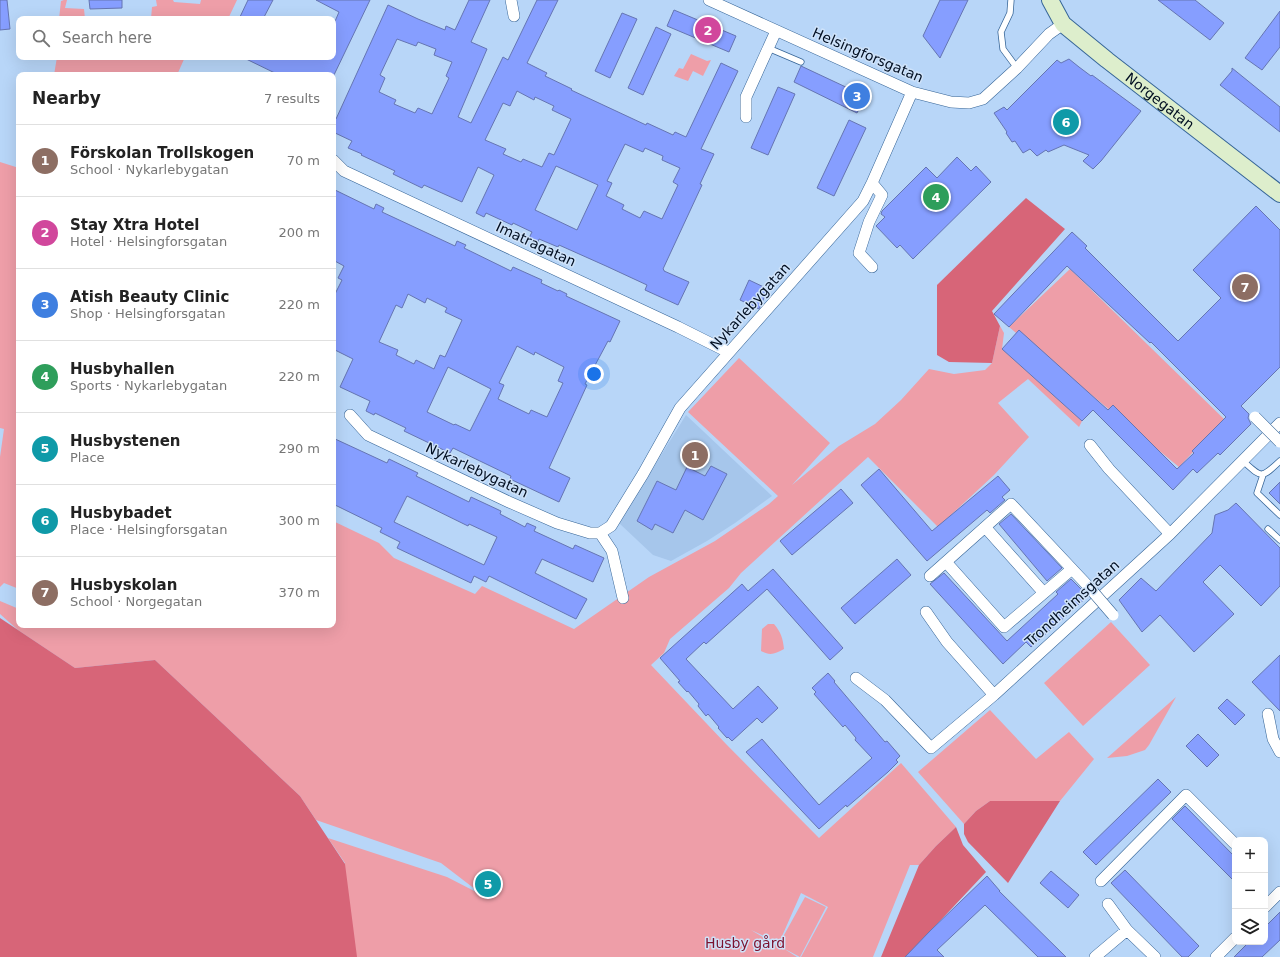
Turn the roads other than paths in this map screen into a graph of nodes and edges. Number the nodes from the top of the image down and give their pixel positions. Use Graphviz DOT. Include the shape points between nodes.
graph roads {
  1 [pos="512,0"];
  2 [pos="709,0"];
  3 [pos="1011,0"];
  4 [pos="1050,0"];
  5 [pos="514,16"];
  6 [pos="1063,24"];
  7 [pos="776,31"];
  8 [pos="768,48"];
  9 [pos="801,62"];
  10 [pos="1017,68"];
  11 [pos="912,92"];
  12 [pos="746,117"];
  13 [pos="336,163"];
  14 [pos="872,184"];
  15 [pos="1280,194"];
  16 [pos="872,267"];
  17 [pos="728,352"];
  18 [pos="350,415"];
  19 [pos="1254,417"];
  20 [pos="1280,424"];
  21 [pos="1280,442"];
  22 [pos="1090,445"];
  23 [pos="1243,461"];
  24 [pos="1280,461"];
  25 [pos="1263,475"];
  26 [pos="1280,515"];
  27 [pos="985,527"];
  28 [pos="1268,529"];
  29 [pos="600,533"];
  30 [pos="1170,534"];
  31 [pos="1280,540"];
  32 [pos="946,562"];
  33 [pos="1072,569"];
  34 [pos="930,576"];
  35 [pos="1044,592"];
  36 [pos="623,598"];
  37 [pos="926,612"];
  38 [pos="1113,615"];
  39 [pos="856,678"];
  40 [pos="994,695"];
  41 [pos="1268,714"];
  42 [pos="1280,752"];
  43 [pos="1232,841"];
  44 [pos="1101,881"];
  45 [pos="1280,892"];
  46 [pos="1108,904"];
  47 [pos="1268,904"];
  48 [pos="1127,930"];
  49 [pos="1232,941"];
  50 [pos="1095,957"];
  51 [pos="1155,957"];
  52 [pos="1216,957"];
  1 -- 5 [label="street"];
  2 -- 7 [label="street, Helsingforsgatan"];
  3 -- 10 [label="lane" via="1010,13 1001,32 1003,49"];
  4 -- 6 [label="street, Norgegatan"];
  6 -- 10 [label="street, Helsingforsgatan" via="1049,34"];
  6 -- 15 [label="street, Norgegatan"];
  7 -- 8 [label="street"];
  7 -- 11 [label="street, Helsingforsgatan"];
  8 -- 9 [label="lane"];
  8 -- 12 [label="street" via="746,97"];
  10 -- 11 [label="street, Helsingforsgatan" via="983,99 968,103 951,102"];
  11 -- 14 [label="street, Nykarlebygatan"];
  13 -- 17 [label="street, Imatragatan" via="344,171"];
  14 -- 16 [label="street" via="882,195 869,222 859,253"];
  14 -- 17 [label="street, Nykarlebygatan" via="863,201"];
  17 -- 29 [label="street, Nykarlebygatan" via="680,408 611,526"];
  18 -- 29 [label="street, Nykarlebygatan" via="368,435 557,523 590,534"];
  19 -- 21 [label="street, bridge"];
  20 -- 23 [label="street, Trondheimsgatan"];
  22 -- 30 [label="street"];
  23 -- 25 [label="lane"];
  23 -- 30 [label="street, Trondheimsgatan"];
  24 -- 25 [label="lane"];
  25 -- 26 [label="lane" via="1257,493"];
  27 -- 32 [label="street"];
  27 -- 33 [label="street" via="1011,504"];
  27 -- 35 [label="street"];
  28 -- 31 [label="lane"];
  29 -- 36 [label="street" via="612,551"];
  30 -- 40 [label="street, Trondheimsgatan"];
  32 -- 34 [label="street"];
  32 -- 35 [label="street" via="1004,627"];
  33 -- 35 [label="street"];
  33 -- 38 [label="street, bridge"];
  37 -- 40 [label="street" via="947,642"];
  39 -- 40 [label="street, Trondheimsgatan" via="885,700 931,748"];
  41 -- 42 [label="street"];
  43 -- 44 [label="street" via="1186,795"];
  45 -- 47 [label="street"];
  46 -- 48 [label="street"];
  48 -- 50 [label="street"];
  48 -- 51 [label="street"];
  49 -- 52 [label="street"];
}
